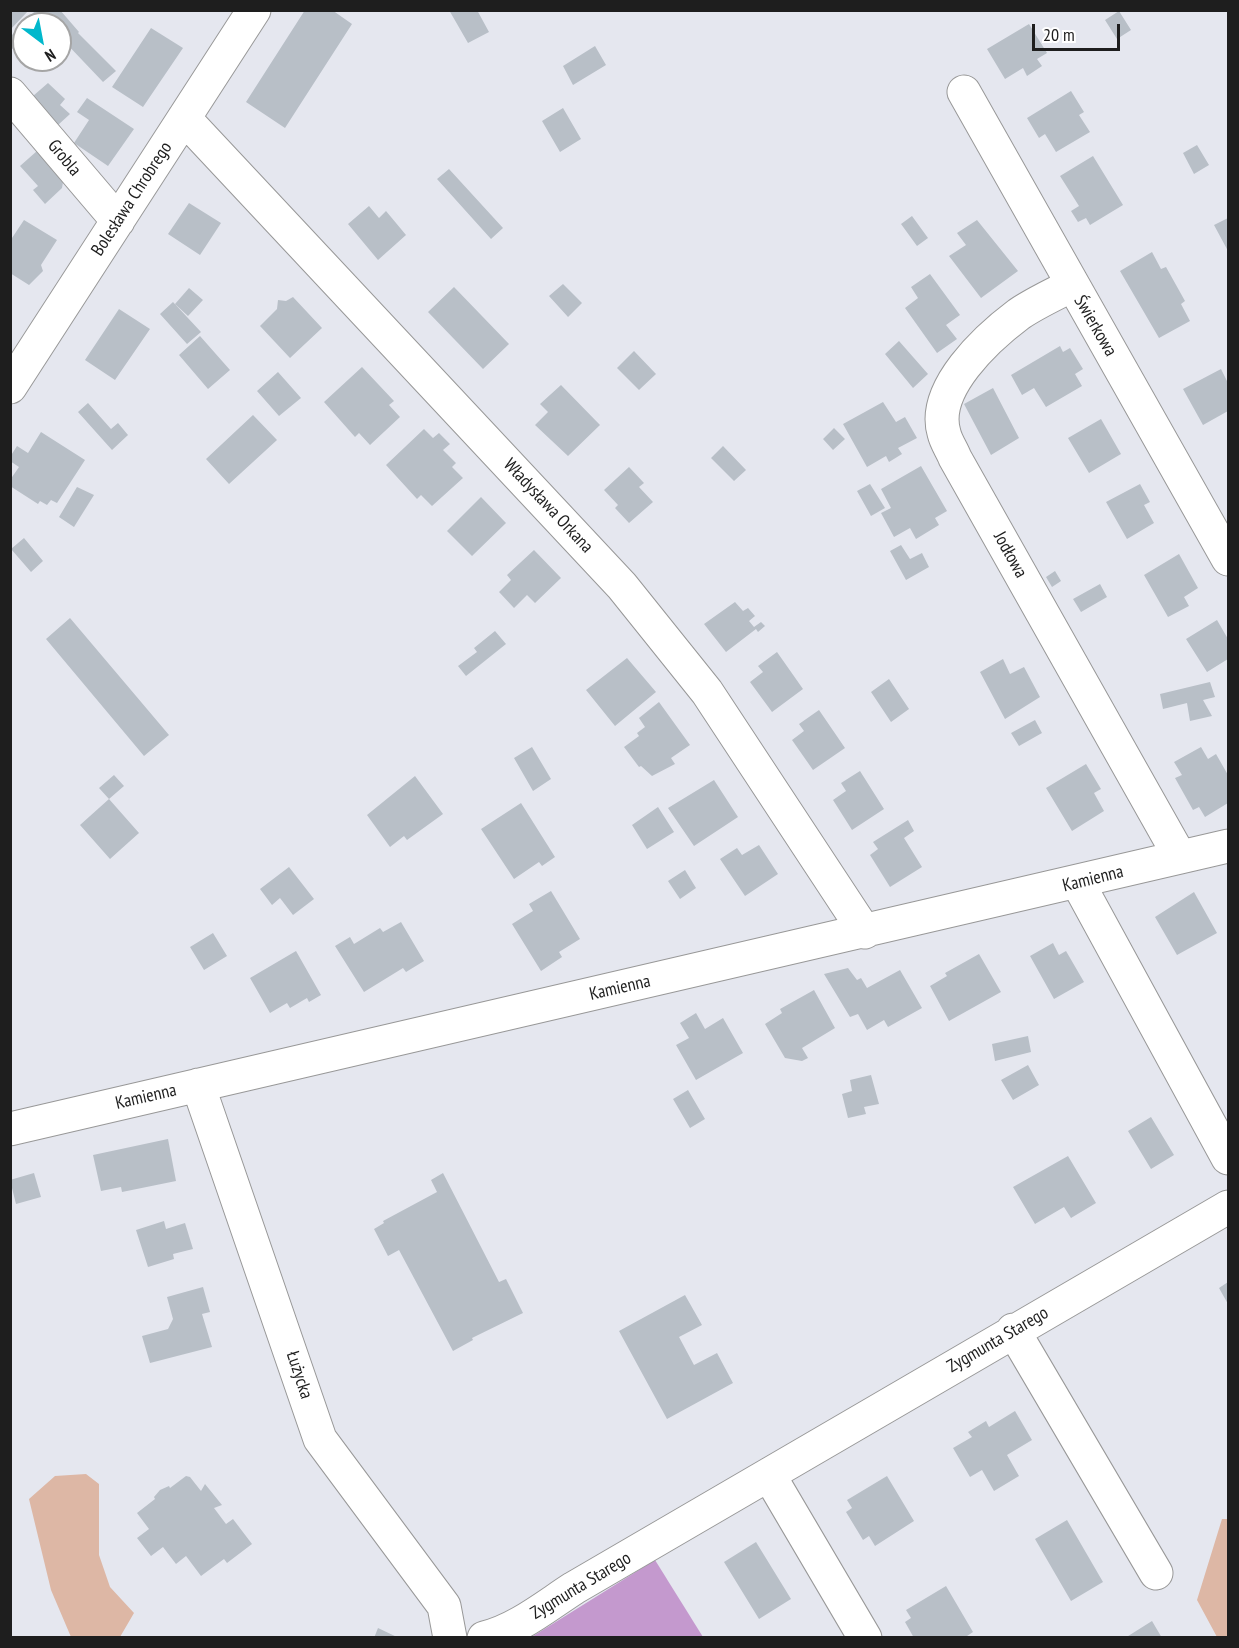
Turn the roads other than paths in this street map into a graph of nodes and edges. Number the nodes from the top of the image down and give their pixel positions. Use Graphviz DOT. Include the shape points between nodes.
graph roads {
  1 [pos="254,10"];
  2 [pos="964,92"];
  3 [pos="10,94"];
  4 [pos="184,118"];
  5 [pos="118,221"];
  6 [pos="1072,285"];
  7 [pos="10,387"];
  8 [pos="1228,560"];
  9 [pos="1228,846"];
  10 [pos="1180,857"];
  11 [pos="1078,883"];
  12 [pos="865,932"];
  13 [pos="198,1085"];
  14 [pos="10,1129"];
  15 [pos="1228,1158"];
  16 [pos="1228,1207"];
  17 [pos="1013,1330"];
  18 [pos="769,1475"];
  19 [pos="1156,1573"];
  20 [pos="450,1638"];
  21 [pos="484,1638"];
  22 [pos="865,1638"];
  1 -- 4 [label="street, Bolesława Chrobrego"];
  2 -- 6 [label="street, Świerkowa"];
  3 -- 5 [label="street, Grobla"];
  4 -- 5 [label="street, Bolesława Chrobrego"];
  4 -- 12 [label="street, Władysława Orkana" via="622,586 707,692"];
  5 -- 7 [label="street, Bolesława Chrobrego"];
  6 -- 8 [label="street, Świerkowa"];
  6 -- 10 [label="street, Jodłowa" via="1021,313 969,361 953,382 944,405 943,432"];
  9 -- 10 [label="street, Kamienna"];
  10 -- 11 [label="street, Kamienna"];
  11 -- 12 [label="street, Kamienna"];
  11 -- 15 [label="street"];
  12 -- 13 [label="street, Kamienna"];
  13 -- 14 [label="street, Kamienna"];
  13 -- 20 [label="street, Łużycka" via="320,1439 444,1606"];
  16 -- 17 [label="street, Zygmunta Starego"];
  17 -- 18 [label="street, Zygmunta Starego"];
  17 -- 19 [label="street"];
  18 -- 21 [label="street, Zygmunta Starego" via="574,1588 518,1625"];
  18 -- 22 [label="street"];
}
